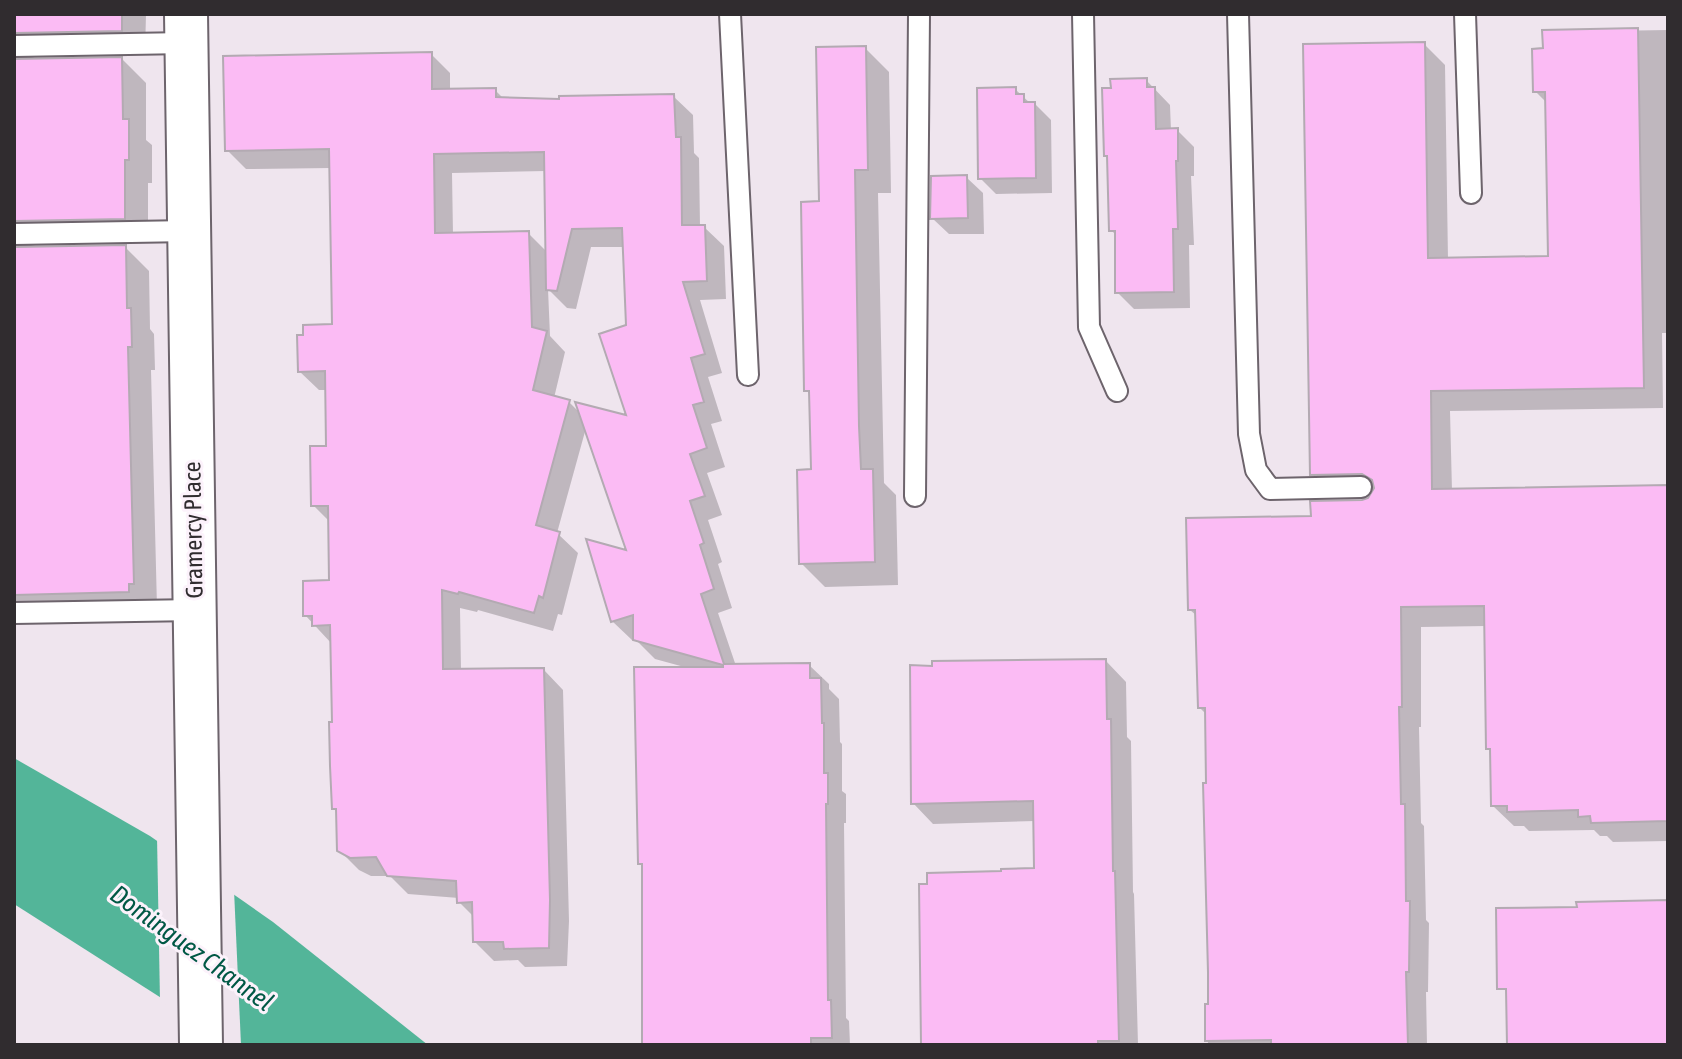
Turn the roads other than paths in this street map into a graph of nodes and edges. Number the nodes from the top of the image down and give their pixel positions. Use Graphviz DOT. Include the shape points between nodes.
graph roads {
  1 [pos="730,14"];
  2 [pos="919,14"];
  3 [pos="1083,14"];
  4 [pos="1238,14"];
  5 [pos="1465,14"];
  6 [pos="186,29"];
  7 [pos="14,46"];
  8 [pos="1471,193"];
  9 [pos="189,231"];
  10 [pos="14,234"];
  11 [pos="748,375"];
  12 [pos="1117,391"];
  13 [pos="1361,487"];
  14 [pos="915,496"];
  15 [pos="195,610"];
  16 [pos="14,613"];
  17 [pos="201,1040"];
  1 -- 11 [label="lane"];
  2 -- 14 [label="lane"];
  3 -- 12 [label="lane" via="1089,327"];
  4 -- 13 [label="lane" via="1249,434 1256,470 1270,489"];
  5 -- 8 [label="lane"];
  6 -- 7 [label="lane"];
  6 -- 9 [label="street, Gramercy Place"];
  9 -- 10 [label="lane"];
  9 -- 15 [label="street, Gramercy Place"];
  15 -- 16 [label="lane"];
  15 -- 17 [label="street, Gramercy Place"];
}
